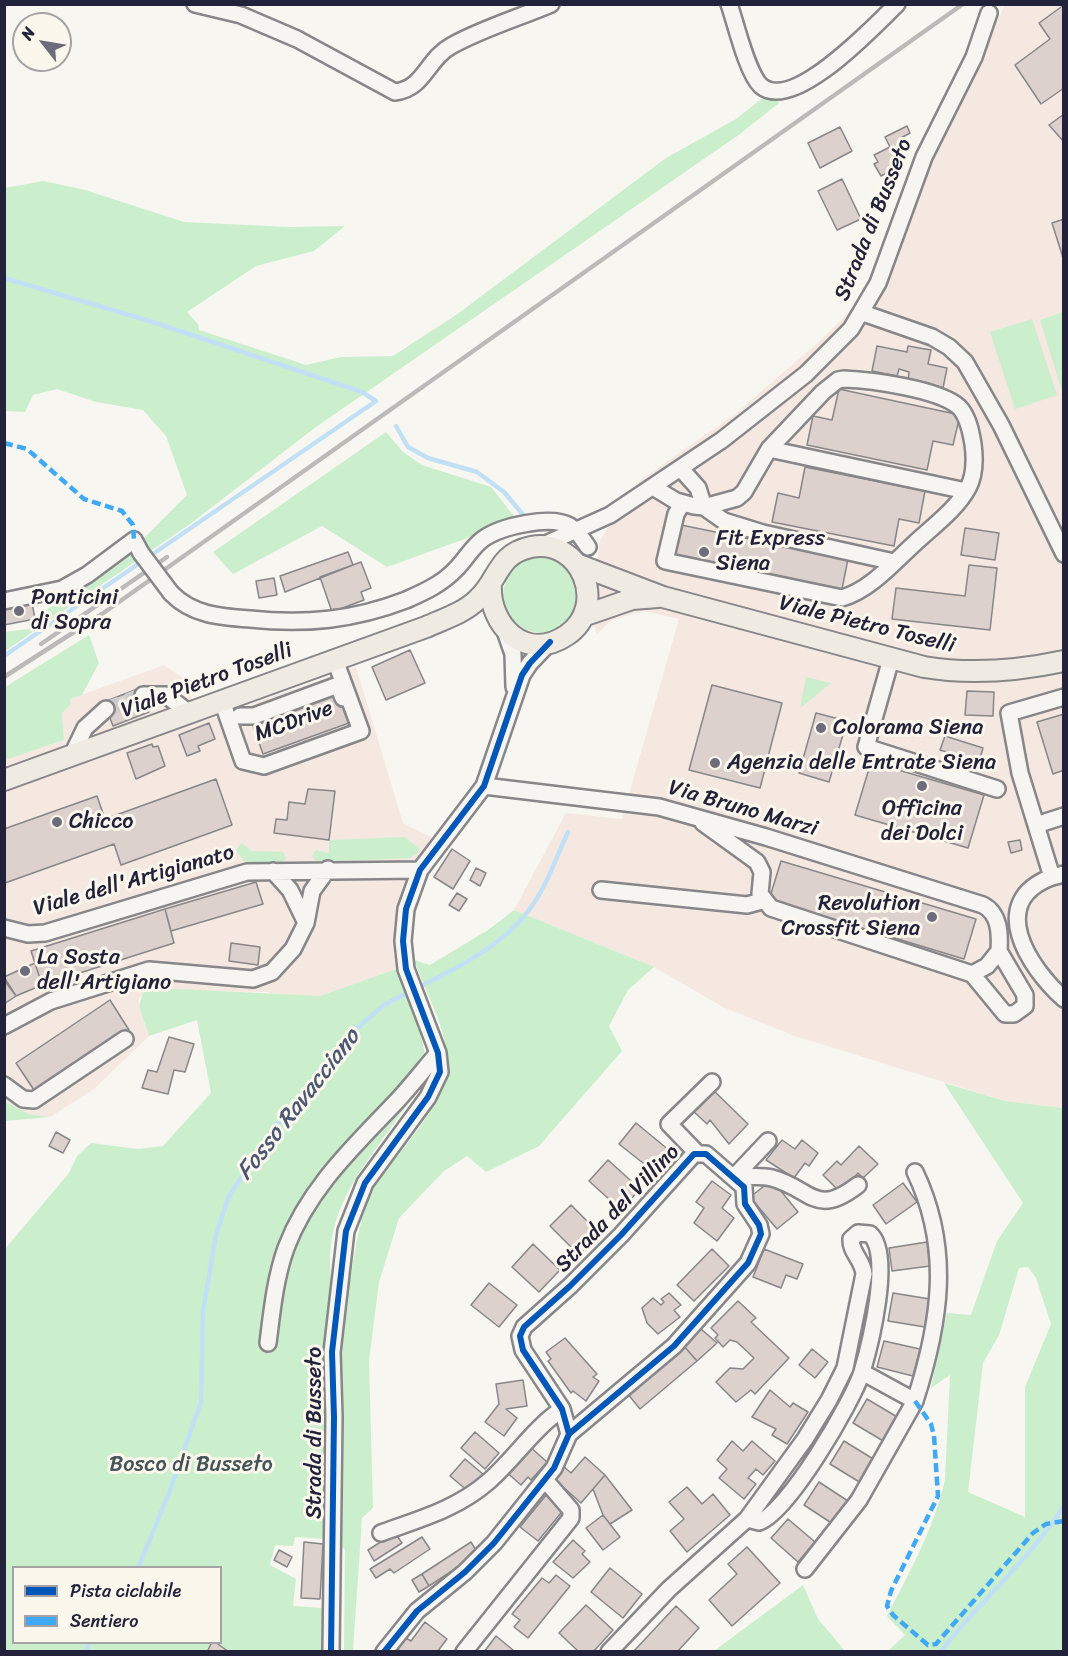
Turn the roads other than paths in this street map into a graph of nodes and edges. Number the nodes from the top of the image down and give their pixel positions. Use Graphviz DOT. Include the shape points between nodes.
graph roads {
  1 [pos="195,4"];
  2 [pos="551,4"];
  3 [pos="729,4"];
  4 [pos="897,4"];
  5 [pos="989,13"];
  6 [pos="863,313"];
  7 [pos="769,449"];
  8 [pos="681,469"];
  9 [pos="653,487"];
  10 [pos="966,491"];
  11 [pos="682,504"];
  12 [pos="704,507"];
  13 [pos="610,515"];
  14 [pos="575,530"];
  15 [pos="1059,539"];
  16 [pos="541,546"];
  17 [pos="588,547"];
  18 [pos="1064,554"];
  19 [pos="894,562"];
  20 [pos="579,565"];
  21 [pos="491,583"];
  22 [pos="663,597"];
  23 [pos="4,601"];
  24 [pos="583,616"];
  25 [pos="426,627"];
  26 [pos="503,628"];
  27 [pos="550,642"];
  28 [pos="891,659"];
  29 [pos="335,660"];
  30 [pos="1064,660"];
  31 [pos="342,679"];
  32 [pos="514,693"];
  33 [pos="143,695"];
  34 [pos="1064,697"];
  35 [pos="106,709"];
  36 [pos="230,712"];
  37 [pos="189,713"];
  38 [pos="72,755"];
  39 [pos="246,761"];
  40 [pos="4,780"];
  41 [pos="484,786"];
  42 [pos="997,789"];
  43 [pos="693,816"];
  44 [pos="1064,816"];
  45 [pos="1036,825"];
  46 [pos="328,869"];
  47 [pos="420,870"];
  48 [pos="273,872"];
  49 [pos="1058,876"];
  50 [pos="602,890"];
  51 [pos="762,901"];
  52 [pos="306,923"];
  53 [pos="4,928"];
  54 [pos="999,951"];
  55 [pos="972,974"];
  56 [pos="1064,999"];
  57 [pos="4,1026"];
  58 [pos="125,1039"];
  59 [pos="438,1053"];
  60 [pos="712,1082"];
  61 [pos="4,1085"];
  62 [pos="768,1141"];
  63 [pos="702,1153"];
  64 [pos="915,1172"];
  65 [pos="734,1176"];
  66 [pos="858,1185"];
  67 [pos="268,1343"];
  68 [pos="862,1372"];
  69 [pos="915,1401"];
  70 [pos="562,1409"];
  71 [pos="569,1434"];
  72 [pos="546,1481"];
  73 [pos="747,1519"];
  74 [pos="381,1533"];
  75 [pos="805,1569"];
  76 [pos="610,1651"];
  77 [pos="331,1652"];
  78 [pos="384,1652"];
  79 [pos="464,1652"];
  1 -- 2 [label="street" via="241,15 297,39 395,92 415,86 450,46"];
  3 -- 4 [label="street" via="752,71 761,85 779,89 792,87 834,63"];
  5 -- 6 [label="street, Strada di Busseto" via="974,57 924,157"];
  6 -- 8 [label="street, Strada di Busseto" via="806,374"];
  6 -- 15 [label="street" via="932,337 965,362"];
  7 -- 10 [label="street"];
  7 -- 10 [label="street" via="838,380 911,389 951,402 967,419 975,458"];
  7 -- 12 [label="street" via="740,495"];
  8 -- 9 [label="street, Strada di Busseto"];
  8 -- 12 [label="street" via="698,488"];
  9 -- 11 [label="street"];
  9 -- 13 [label="street, Strada di Busseto"];
  10 -- 19 [label="street"];
  11 -- 12 [label="street"];
  11 -- 19 [label="street" via="665,561 836,599 859,591"];
  12 -- 19 [label="street" via="734,524"];
  13 -- 14 [label="street, Strada di Busseto"];
  13 -- 17 [label="street, Strada di Busseto"];
  14 -- 16 [label="street, Strada di Busseto"];
  14 -- 17 [label="street"];
  14 -- 23 [label="street, bridge" via="559,522 537,522 491,534 435,586 350,618 299,622 222,617 192,610 171,593 134,540 62,589"];
  15 -- 18 [label="street"];
  16 -- 20 [label="main road, Viale Pietro Toselli" via="559,550"];
  16 -- 21 [label="main road, Viale Pietro Toselli" via="517,551 496,571"];
  17 -- 20 [label="street, Strada di Busseto"];
  20 -- 22 [label="main road, Viale Pietro Toselli"];
  20 -- 24 [label="main road" via="588,588"];
  21 -- 25 [label="main road, Viale Pietro Toselli" via="468,608"];
  21 -- 26 [label="main road" via="491,605"];
  22 -- 24 [label="main road, Viale Pietro Toselli" via="632,599"];
  22 -- 28 [label="main road, Viale Pietro Toselli"];
  24 -- 27 [label="main road, Viale Pietro Toselli" via="567,635"];
  25 -- 26 [label="main road, Viale Pietro Toselli" via="473,620"];
  25 -- 29 [label="main road, Viale Pietro Toselli"];
  26 -- 27 [label="main road, Viale Pietro Toselli" via="522,641"];
  26 -- 32 [label="street, Strada di Busseto" via="514,661"];
  27 -- 32 [label="street, Strada di Busseto" via="530,663"];
  28 -- 30 [label="main road, Viale Pietro Toselli" via="937,669 983,672"];
  28 -- 42 [label="street" via="866,747"];
  29 -- 31 [label="street"];
  29 -- 36 [label="main road, Viale Pietro Toselli"];
  31 -- 36 [label="street"];
  31 -- 39 [label="street" via="361,731 264,766"];
  32 -- 41 [label="street, Strada di Busseto"];
  33 -- 37 [label="street" via="166,695"];
  34 -- 45 [label="street" via="1009,713 1020,773"];
  35 -- 38 [label="street" via="85,728"];
  36 -- 37 [label="main road, Viale Pietro Toselli"];
  36 -- 39 [label="street"];
  36 -- 39 [label="street, MCDrive" via="254,716 338,685 352,725"];
  37 -- 38 [label="main road, Viale Pietro Toselli"];
  38 -- 40 [label="main road, Viale Pietro Toselli"];
  41 -- 43 [label="street, Via Bruno Marzi" via="642,804"];
  41 -- 47 [label="street, Strada di Busseto"];
  43 -- 51 [label="street" via="757,862 762,872"];
  43 -- 54 [label="street, Via Bruno Marzi" via="983,905 998,923"];
  44 -- 45 [label="street"];
  45 -- 49 [label="street"];
  46 -- 47 [label="street, Viale dell'Artigianato"];
  46 -- 48 [label="street, Viale dell'Artigianato"];
  46 -- 52 [label="street" via="310,896"];
  47 -- 59 [label="street, Strada di Busseto" via="405,917 404,953 407,974"];
  48 -- 52 [label="street" via="290,890"];
  48 -- 53 [label="street, Viale dell'Artigianato" via="247,872 224,878 45,933 28,934"];
  49 -- 56 [label="street" via="1033,885 1017,912 1025,950"];
  50 -- 51 [label="street" via="747,905"];
  51 -- 55 [label="street" via="776,910"];
  52 -- 57 [label="street" via="287,959 258,978 149,970 51,1001"];
  54 -- 55 [label="street" via="987,966"];
  54 -- 55 [label="street" via="1025,994 1027,1002 1022,1010 1003,1012"];
  58 -- 61 [label="street" via="34,1100 23,1099"];
  59 -- 67 [label="street" via="351,1146 313,1199 287,1247"];
  59 -- 77 [label="street, Strada di Busseto" via="440,1072 433,1091 365,1183 346,1231 332,1352"];
  60 -- 63 [label="street" via="669,1124"];
  62 -- 65 [label="street"];
  63 -- 65 [label="street, Strada del Villino"];
  63 -- 70 [label="street, Strada del Villino" via="524,1327 520,1336 523,1350"];
  64 -- 69 [label="street" via="935,1230 940,1278 935,1324"];
  65 -- 66 [label="street" via="772,1178 828,1202 838,1200"];
  65 -- 71 [label="street, Strada del Villino" via="744,1187 746,1204 760,1228 760,1242 753,1256 696,1325"];
  68 -- 69 [label="street"];
  68 -- 73 [label="street" via="844,1411 793,1490 769,1518 759,1522"];
  68 -- 73 [label="street" via="882,1274 875,1239 861,1232 851,1241 864,1274 845,1368 805,1439"];
  69 -- 75 [label="street" via="859,1500"];
  70 -- 71 [label="street, Strada del Villino"];
  70 -- 74 [label="street" via="467,1498 449,1509"];
  71 -- 72 [label="street, Strada del Villino"];
  72 -- 78 [label="street, Strada del Villino" via="485,1554 417,1611"];
  72 -- 79 [label="street" via="573,1514"];
  73 -- 76 [label="street" via="669,1589"];
}
